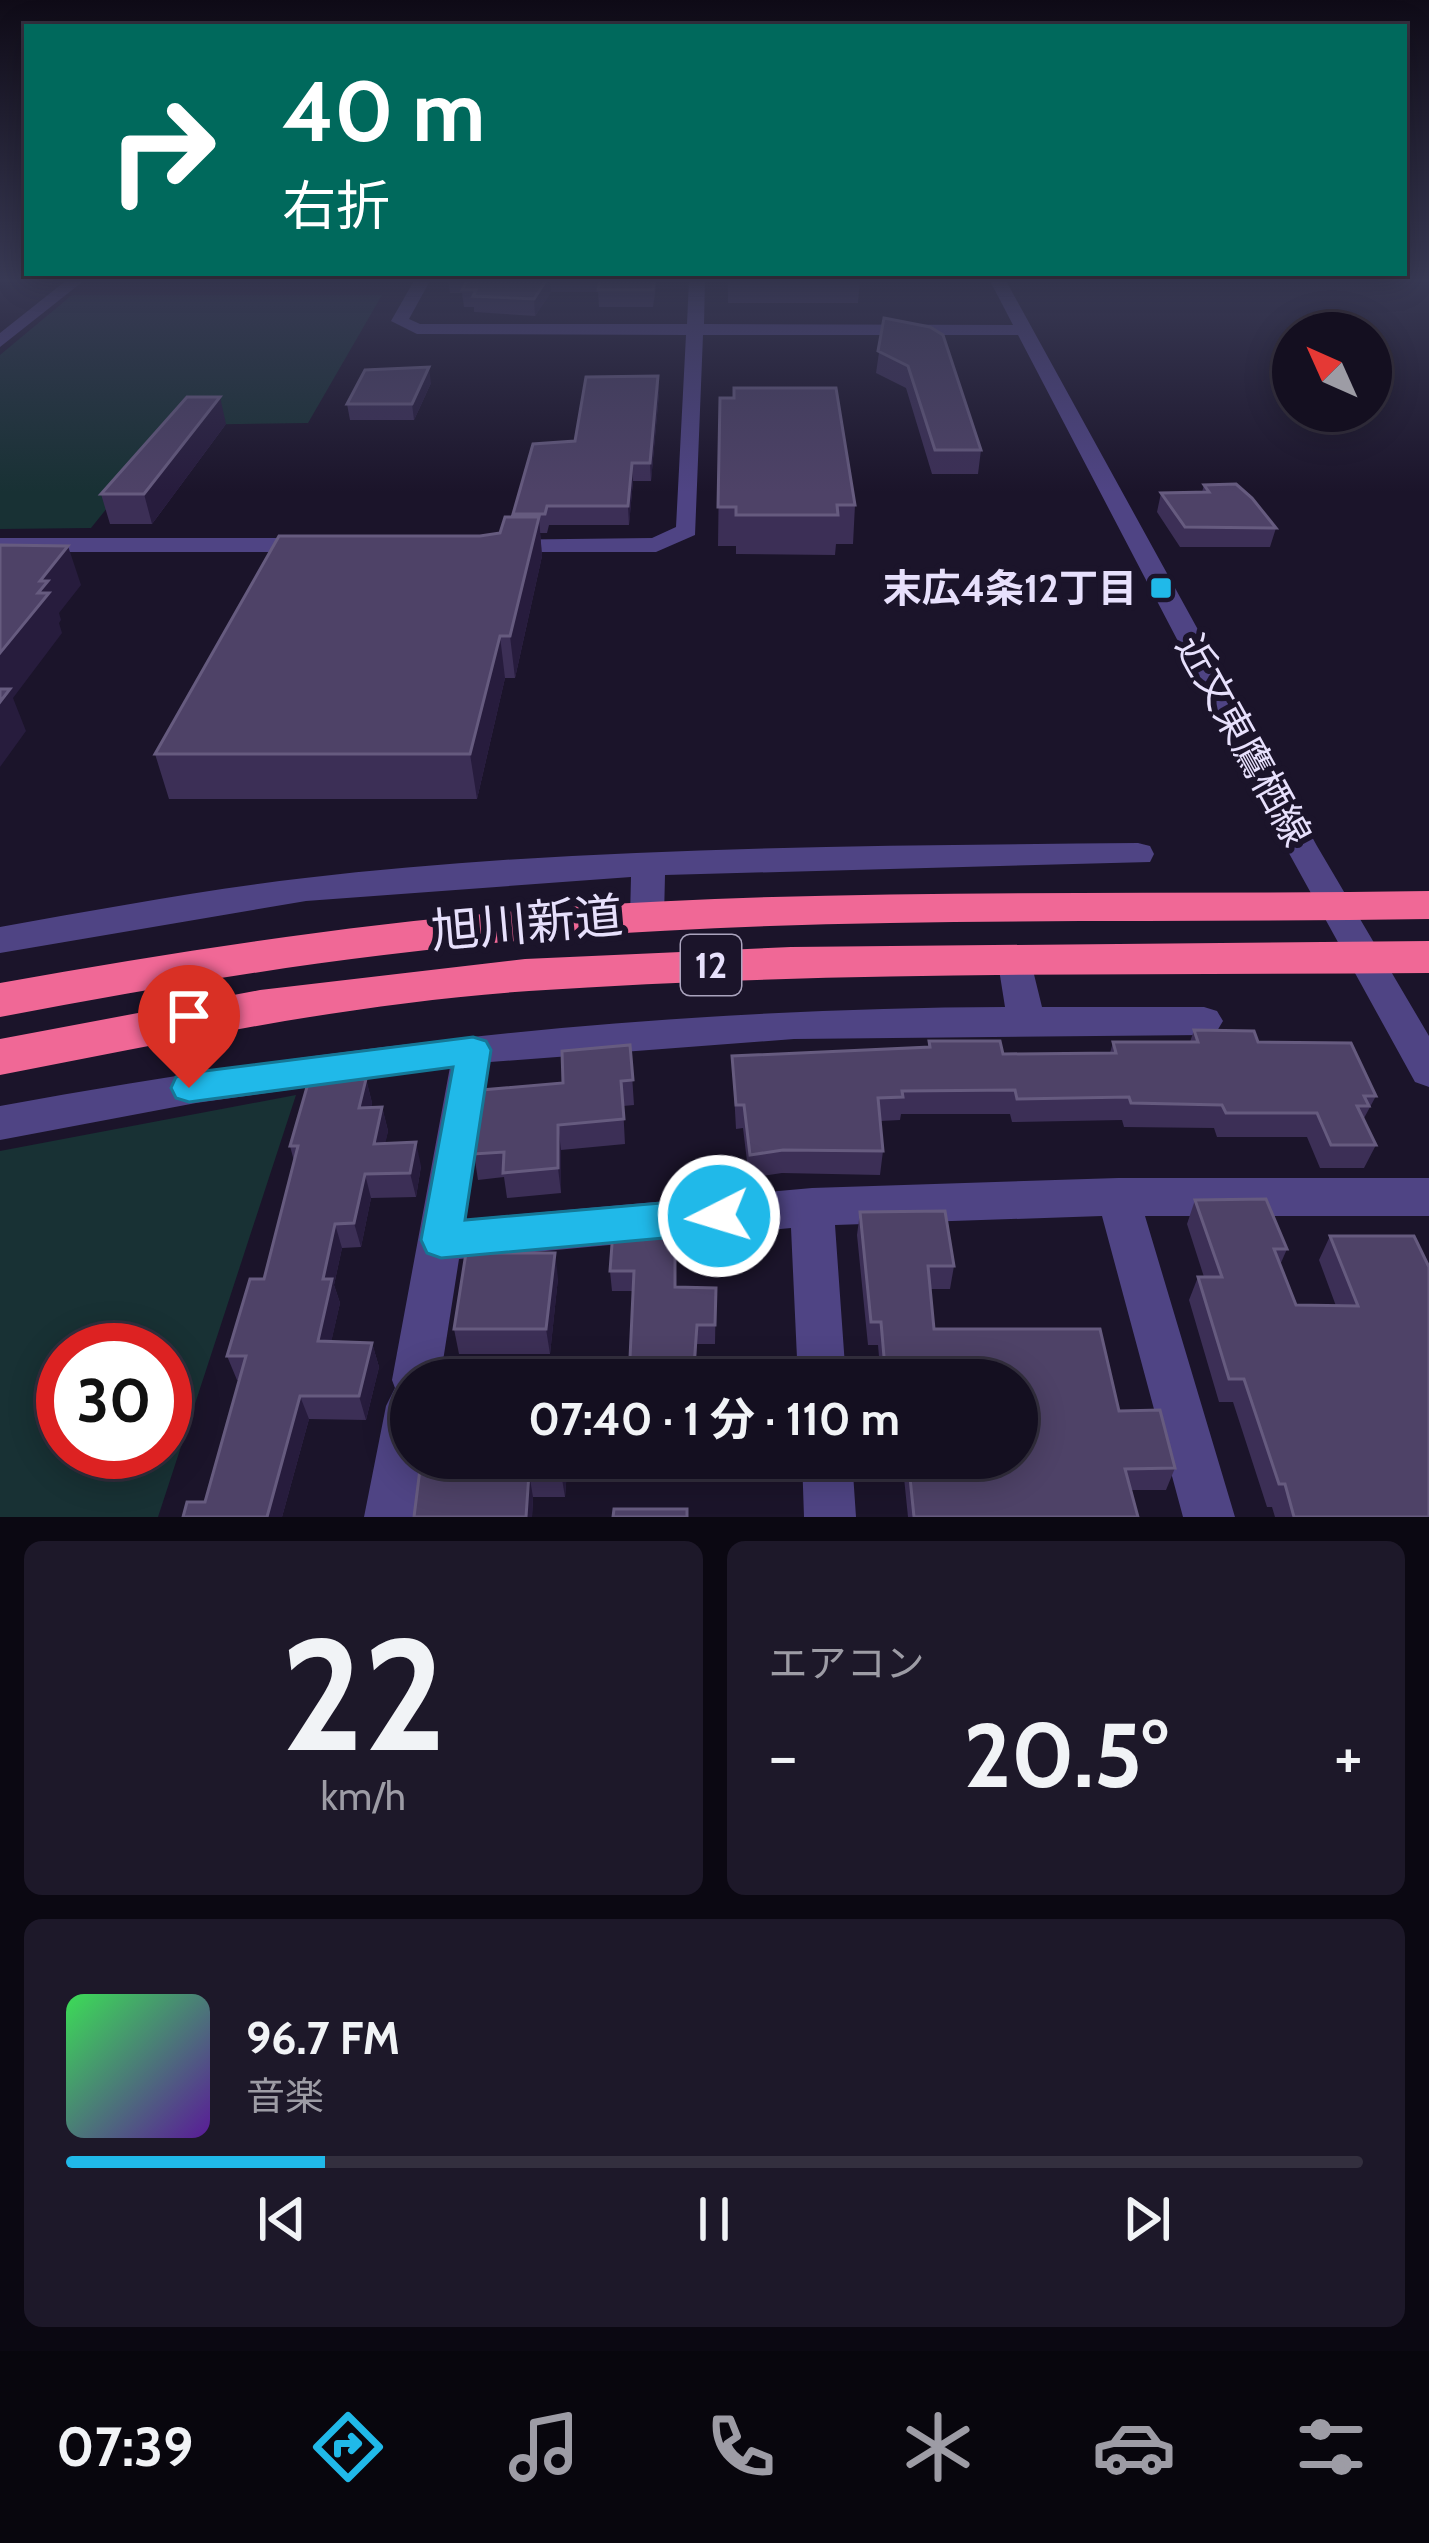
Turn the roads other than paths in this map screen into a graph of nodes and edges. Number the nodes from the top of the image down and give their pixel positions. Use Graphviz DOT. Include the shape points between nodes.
graph roads {
  1 [pos="695,350"];
  2 [pos="1035,350"];
  3 [pos="0,544"];
  4 [pos="344,545"];
  5 [pos="488,545"];
  6 [pos="1138,854"];
  7 [pos="648,865"];
  8 [pos="1429,905"];
  9 [pos="1336,907"];
  10 [pos="647,917"];
  11 [pos="0,940"];
  12 [pos="1429,957"];
  13 [pos="1366,958"];
  14 [pos="1016,963"];
  15 [pos="0,1000"];
  16 [pos="1026,1021"];
  17 [pos="1204,1021"];
  18 [pos="473,1050"];
  19 [pos="0,1057"];
  20 [pos="1429,1071"];
  21 [pos="0,1123"];
  22 [pos="1118,1196"];
  23 [pos="1429,1197"];
  24 [pos="812,1208"];
  25 [pos="441,1240"];
  26 [pos="420,1359"];
  27 [pos="821,1359"];
  28 [pos="398,1479"];
  29 [pos="827,1479"];
  30 [pos="391,1517"];
  31 [pos="830,1517"];
  32 [pos="1208,1517"];
  1 -- 5 [label="street" via="687,530 656,545"];
  2 -- 9 [label="street, 近文東鷹栖線"];
  3 -- 4 [label="street"];
  6 -- 7 [label="street"];
  7 -- 10 [label="street"];
  7 -- 11 [label="street" via="346,885"];
  8 -- 9 [label="highway, 旭川新道 / 12"];
  9 -- 10 [label="highway, 旭川新道 / 12"];
  9 -- 13 [label="street, 近文東鷹栖線"];
  10 -- 15 [label="highway, 旭川新道 / 12" via="323,947"];
  12 -- 13 [label="highway, 旭川新道 / 12"];
  13 -- 14 [label="highway, 旭川新道 / 12"];
  13 -- 20 [label="street, 近文東鷹栖線"];
  14 -- 16 [label="street"];
  14 -- 19 [label="highway, 旭川新道 / 12" via="525,975 260,1007"];
  16 -- 17 [label="street"];
  16 -- 18 [label="street" via="791,1025"];
  18 -- 21 [label="street" via="304,1070"];
  18 -- 25 [label="street"];
  22 -- 23 [label="street"];
  22 -- 24 [label="street"];
  22 -- 32 [label="street"];
  24 -- 25 [label="street"];
  24 -- 27 [label="street"];
  25 -- 26 [label="street"];
  28 -- 30 [label="street"];
  29 -- 31 [label="street"];
}
